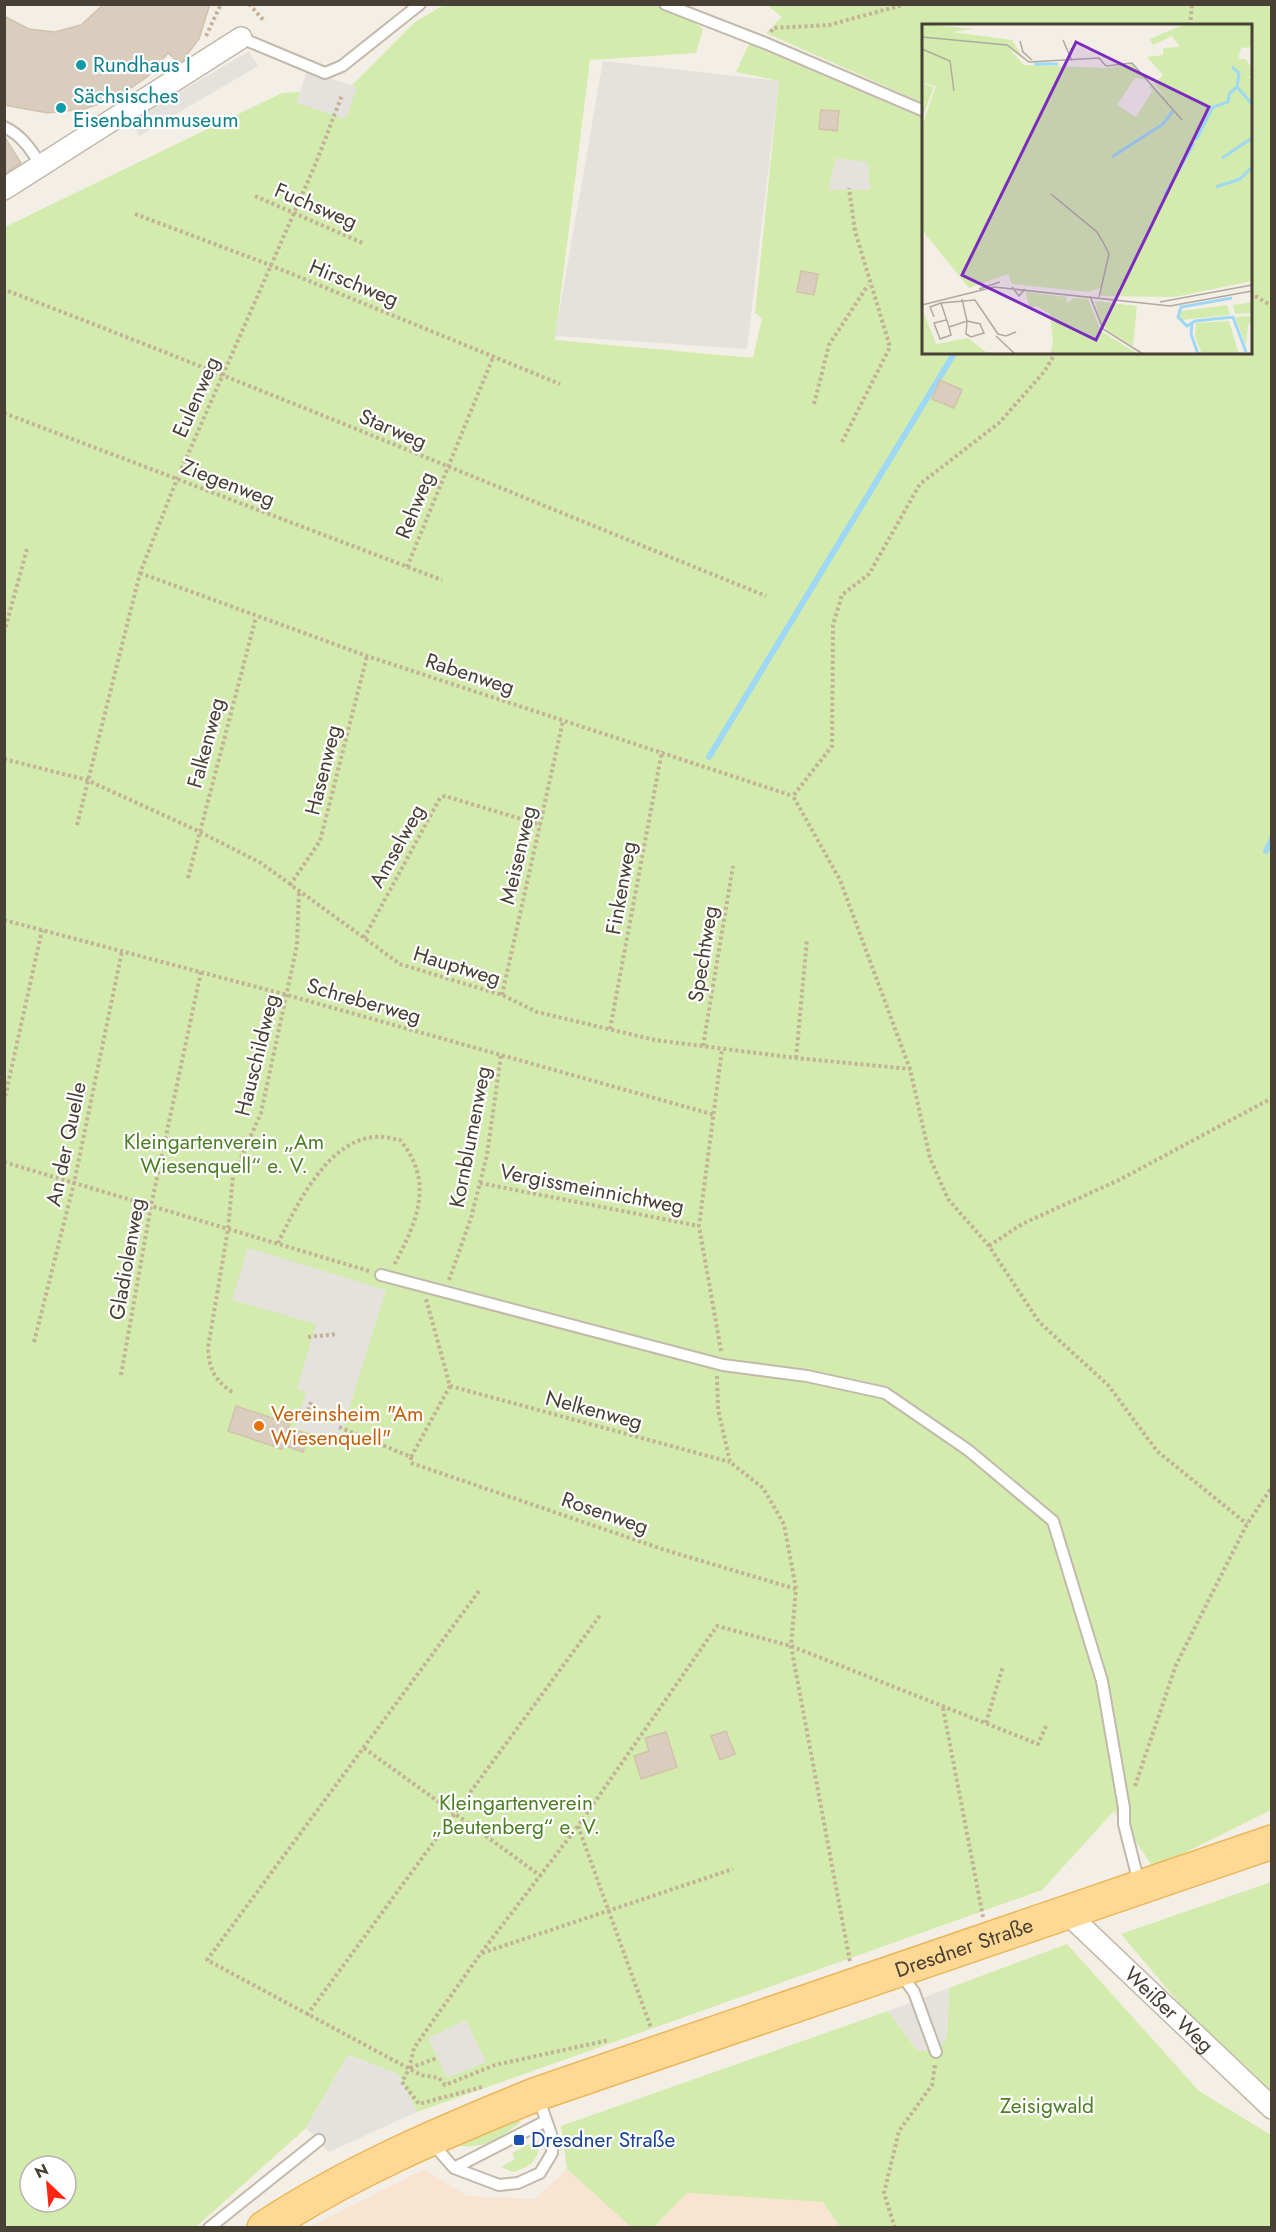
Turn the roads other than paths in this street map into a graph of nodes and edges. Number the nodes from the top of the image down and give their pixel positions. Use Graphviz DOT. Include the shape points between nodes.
graph roads {
  1 [pos="420,4"];
  2 [pos="665,4"];
  3 [pos="241,38"];
  4 [pos="922,110"];
  5 [pos="4,128"];
  6 [pos="42,167"];
  7 [pos="4,189"];
  8 [pos="384,1276"];
  9 [pos="1272,1842"];
  10 [pos="1140,1886"];
  11 [pos="1066,1912"];
  12 [pos="898,1971"];
  13 [pos="936,2052"];
  14 [pos="542,2108"];
  15 [pos="1272,2108"];
  16 [pos="428,2138"];
  17 [pos="319,2140"];
  18 [pos="454,2168"];
  19 [pos="209,2228"];
  20 [pos="264,2228"];
  1 -- 3 [label="lane" via="342,66 325,74"];
  2 -- 4 [label="lane"];
  3 -- 6 [label="street"];
  5 -- 6 [label="lane" via="26,143"];
  6 -- 7 [label="street"];
  8 -- 10 [label="lane" via="720,1364 807,1376 885,1393 968,1450 1053,1521 1102,1681 1124,1824"];
  9 -- 10 [label="main road, Dresdner Straße"];
  10 -- 11 [label="main road, Dresdner Straße"];
  11 -- 12 [label="main road, Dresdner Straße"];
  11 -- 15 [label="street, Weißer Weg"];
  12 -- 13 [label="lane" via="914,1992"];
  12 -- 14 [label="main road, Dresdner Straße"];
  14 -- 16 [label="main road, Dresdner Straße"];
  14 -- 18 [label="lane"];
  14 -- 18 [label="lane" via="551,2134 552,2153 540,2173 518,2183 499,2185"];
  16 -- 18 [label="lane"];
  16 -- 20 [label="main road, Dresdner Straße" via="296,2206"];
  17 -- 19 [label="lane"];
}
